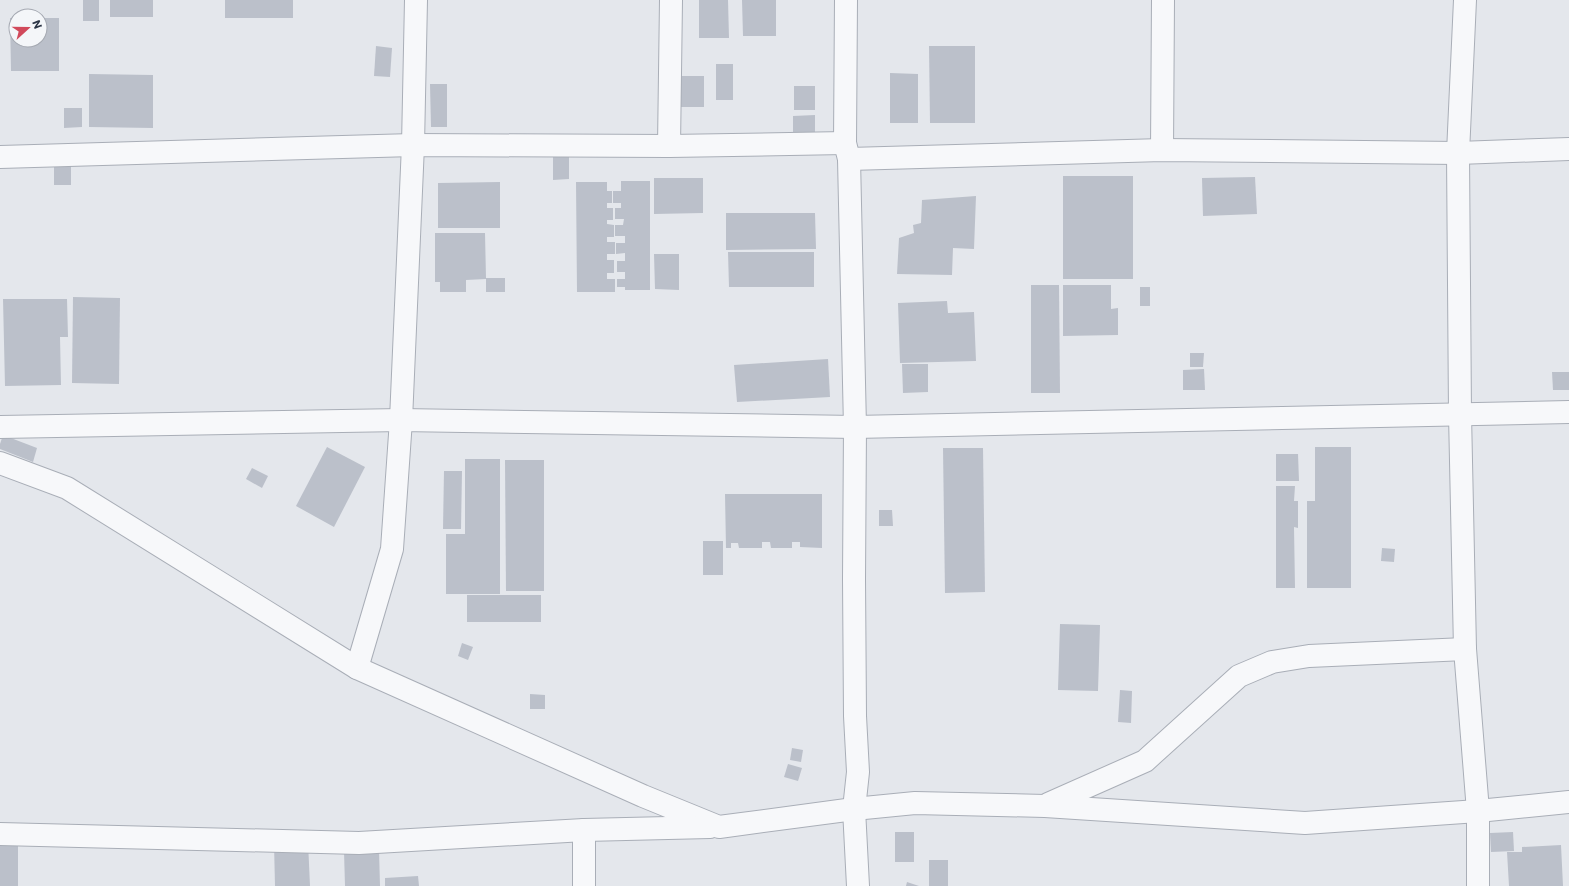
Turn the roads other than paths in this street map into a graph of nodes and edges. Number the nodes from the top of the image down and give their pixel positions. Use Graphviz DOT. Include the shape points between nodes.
graph roads {
  1 [pos="416,0"];
  2 [pos="671,0"];
  3 [pos="846,0"];
  4 [pos="1163,0"];
  5 [pos="1466,0"];
  6 [pos="413,145"];
  7 [pos="669,146"];
  8 [pos="1569,149"];
  9 [pos="1162,150"];
  10 [pos="847,151"];
  11 [pos="1458,153"];
  12 [pos="0,156"];
  13 [pos="1569,412"];
  14 [pos="1460,414"];
  15 [pos="401,420"];
  16 [pos="0,426"];
  17 [pos="855,427"];
  18 [pos="0,463"];
  19 [pos="1465,649"];
  20 [pos="357,668"];
  21 [pos="1569,802"];
  22 [pos="1045,806"];
  23 [pos="854,809"];
  24 [pos="1478,811"];
  25 [pos="719,827"];
  26 [pos="584,830"];
  27 [pos="0,834"];
  28 [pos="584,886"];
  29 [pos="858,886"];
  30 [pos="1478,886"];
  1 -- 6 [label="street"];
  2 -- 7 [label="street"];
  3 -- 10 [label="street"];
  4 -- 9 [label="street"];
  5 -- 11 [label="street"];
  6 -- 7 [label="street"];
  6 -- 12 [label="street"];
  6 -- 15 [label="street"];
  7 -- 10 [label="street"];
  8 -- 11 [label="street"];
  9 -- 10 [label="street"];
  9 -- 11 [label="street"];
  10 -- 17 [label="street"];
  11 -- 14 [label="street"];
  13 -- 14 [label="street"];
  14 -- 17 [label="street"];
  14 -- 19 [label="street"];
  15 -- 16 [label="street"];
  15 -- 17 [label="street"];
  15 -- 20 [label="street" via="392,549"];
  17 -- 23 [label="street" via="855,716 858,772"];
  18 -- 20 [label="street" via="66,488"];
  19 -- 22 [label="street" via="1309,656 1272,662 1239,676 1145,761"];
  19 -- 24 [label="street"];
  20 -- 25 [label="street" via="643,796"];
  21 -- 24 [label="street"];
  22 -- 23 [label="street" via="915,803"];
  22 -- 24 [label="street" via="1305,823"];
  23 -- 25 [label="street"];
  23 -- 29 [label="street"];
  24 -- 30 [label="street"];
  25 -- 26 [label="street"];
  26 -- 27 [label="street" via="359,843"];
  26 -- 28 [label="street"];
}
